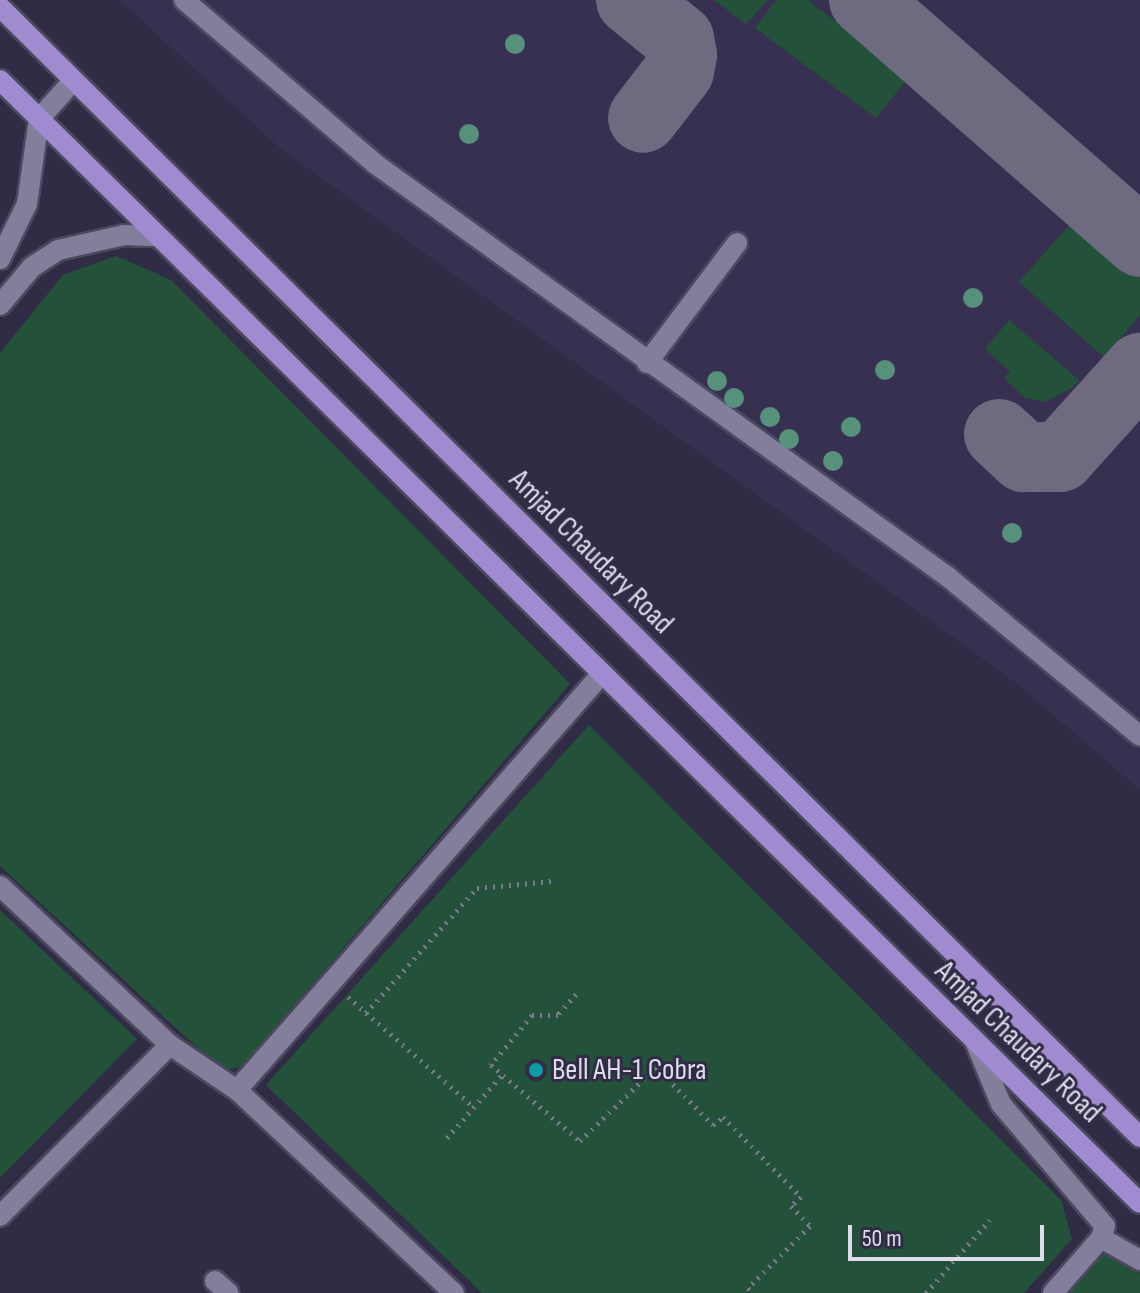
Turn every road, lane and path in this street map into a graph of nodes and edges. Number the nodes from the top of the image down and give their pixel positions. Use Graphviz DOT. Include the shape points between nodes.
graph roads {
  1 [pos="184,0"];
  2 [pos="0,7"];
  3 [pos="0,80"];
  4 [pos="73,81"];
  5 [pos="39,119"];
  6 [pos="158,236"];
  7 [pos="737,243"];
  8 [pos="0,259"];
  9 [pos="0,305"];
  10 [pos="647,363"];
  11 [pos="600,676"];
  12 [pos="1140,736"];
  13 [pos="552,881"];
  14 [pos="0,886"];
  15 [pos="334,985"];
  16 [pos="576,994"];
  17 [pos="366,1013"];
  18 [pos="976,1044"];
  19 [pos="170,1045"];
  20 [pos="502,1075"];
  21 [pos="237,1090"];
  22 [pos="474,1107"];
  23 [pos="1140,1137"];
  24 [pos="447,1138"];
  25 [pos="1140,1203"];
  26 [pos="0,1216"];
  27 [pos="990,1220"];
  28 [pos="1101,1238"];
  29 [pos="1140,1260"];
  30 [pos="454,1293"];
  31 [pos="754,1293"];
  32 [pos="926,1293"];
  33 [pos="1053,1293"];
  1 -- 10 [label="street" via="374,163"];
  2 -- 4 [label="main road, Amjad Chaudary Road"];
  3 -- 5 [label="main road, Amjad Chaudary Road"];
  4 -- 5 [label="street"];
  4 -- 23 [label="main road, Amjad Chaudary Road"];
  5 -- 6 [label="main road, Amjad Chaudary Road"];
  5 -- 8 [label="street" via="27,204"];
  6 -- 9 [label="street" via="113,236 58,250 32,267"];
  6 -- 11 [label="main road, Amjad Chaudary Road"];
  7 -- 10 [label="street"];
  10 -- 12 [label="street" via="948,577"];
  11 -- 15 [label="street"];
  11 -- 18 [label="main road, Amjad Chaudary Road"];
  13 -- 17 [label="path" via="477,888"];
  14 -- 19 [label="street"];
  15 -- 17 [label="path"];
  15 -- 21 [label="street"];
  16 -- 20 [label="path" via="558,1015 532,1015 491,1065"];
  17 -- 22 [label="path"];
  18 -- 25 [label="main road, Amjad Chaudary Road"];
  18 -- 28 [label="street" via="1001,1104 1102,1216"];
  19 -- 21 [label="street"];
  19 -- 26 [label="street"];
  20 -- 22 [label="path"];
  20 -- 31 [label="path" via="580,1141 656,1067 713,1125 723,1117 801,1197 791,1206 810,1226 748,1288"];
  21 -- 30 [label="street"];
  22 -- 24 [label="path"];
  27 -- 32 [label="path"];
  28 -- 29 [label="street"];
  28 -- 33 [label="street"];
}
